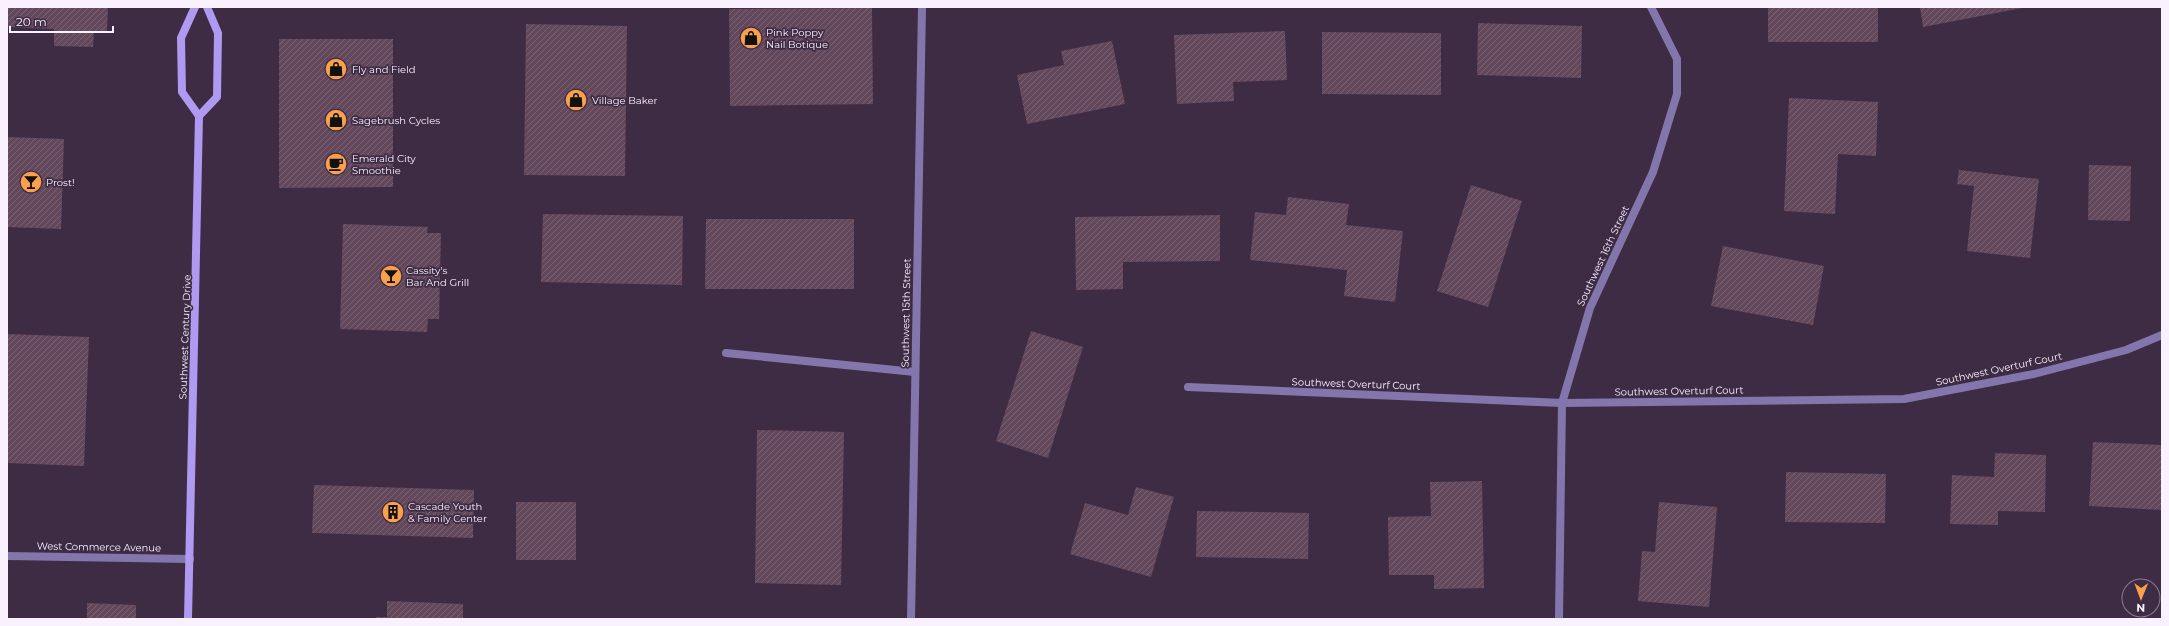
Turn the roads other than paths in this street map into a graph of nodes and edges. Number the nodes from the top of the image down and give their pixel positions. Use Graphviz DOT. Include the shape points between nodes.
graph roads {
  1 [pos="195,7"];
  2 [pos="207,7"];
  3 [pos="922,7"];
  4 [pos="1651,7"];
  5 [pos="200,116"];
  6 [pos="2162,335"];
  7 [pos="726,353"];
  8 [pos="915,372"];
  9 [pos="1188,387"];
  10 [pos="1562,403"];
  11 [pos="7,556"];
  12 [pos="190,559"];
  13 [pos="188,619"];
  14 [pos="911,619"];
  15 [pos="1559,619"];
  1 -- 5 [label="street" via="181,38 182,92"];
  2 -- 5 [label="street" via="218,33 217,97"];
  3 -- 8 [label="street, Southwest 15th Street"];
  4 -- 10 [label="street, Southwest 16th Street" via="1677,59 1677,94 1653,172 1590,308"];
  5 -- 12 [label="street, Southwest Century Drive"];
  6 -- 10 [label="street, Southwest Overturf Court" via="2126,350 2034,374 1904,399"];
  7 -- 8 [label="street"];
  8 -- 14 [label="street, Southwest 15th Street"];
  9 -- 10 [label="street, Southwest Overturf Court"];
  10 -- 15 [label="street, Southwest 16th Street"];
  11 -- 12 [label="street, West Commerce Avenue"];
  12 -- 13 [label="street, Southwest Century Drive"];
}
